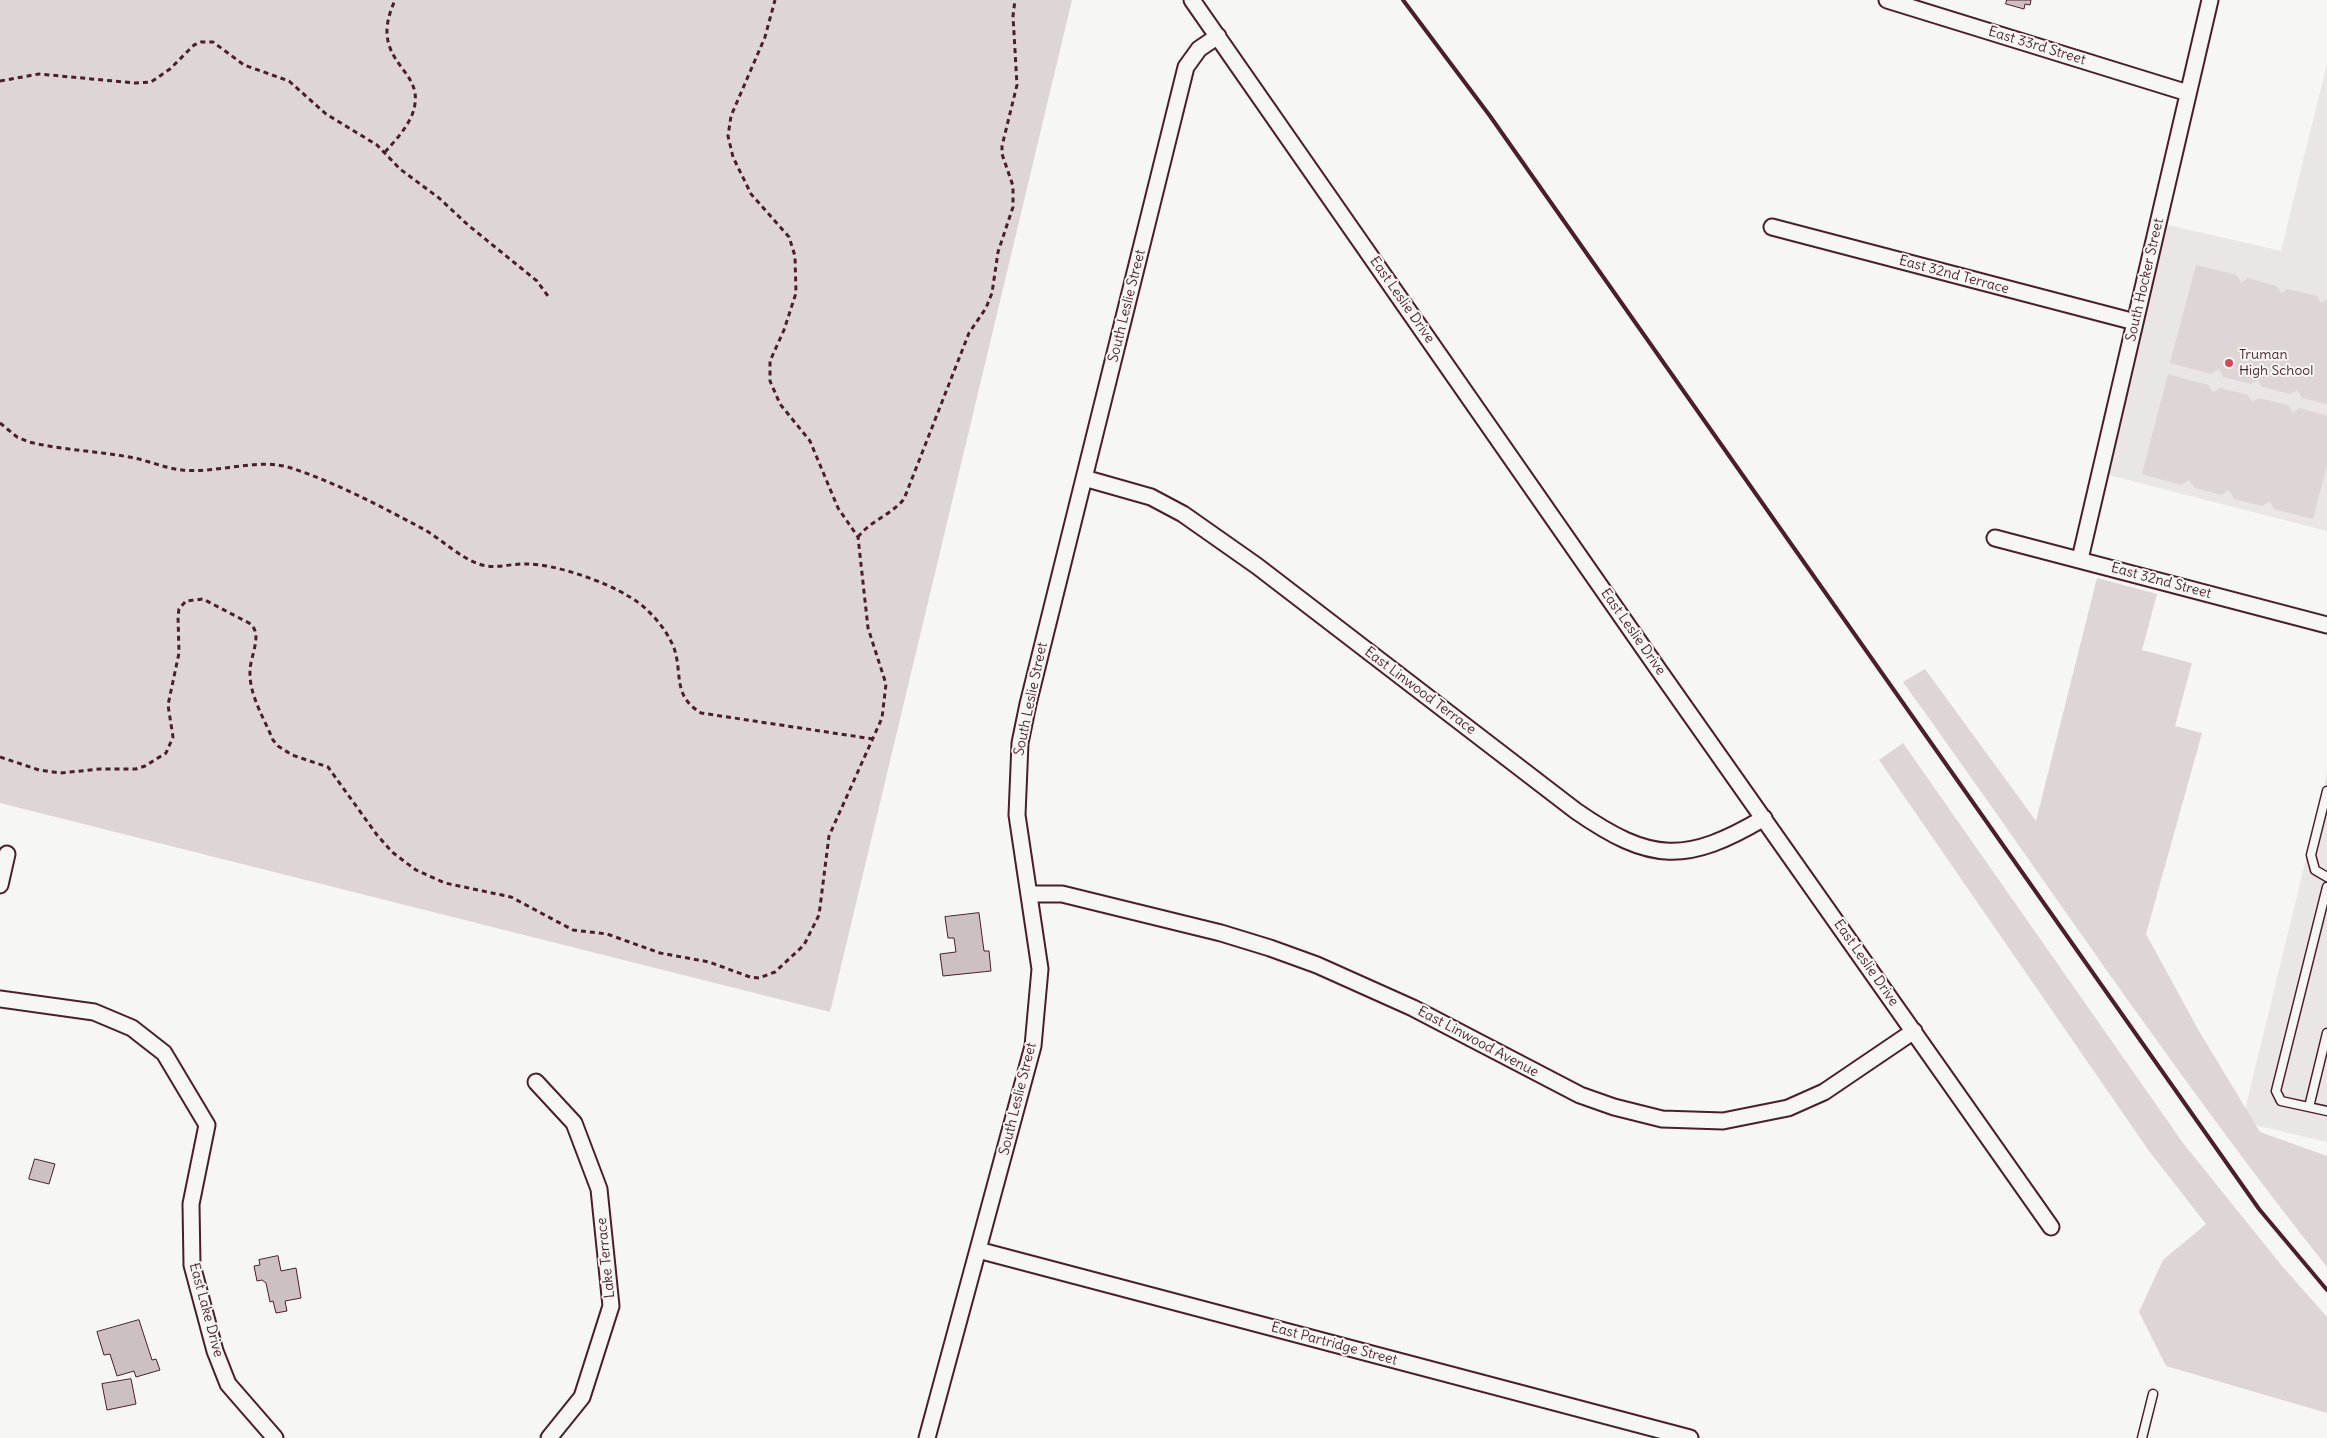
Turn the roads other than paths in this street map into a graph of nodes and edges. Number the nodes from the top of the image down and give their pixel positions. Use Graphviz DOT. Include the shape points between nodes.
graph roads {
  1 [pos="1192,0"];
  2 [pos="1887,0"];
  3 [pos="2210,0"];
  4 [pos="1218,36"];
  5 [pos="2188,93"];
  6 [pos="1772,227"];
  7 [pos="2135,322"];
  8 [pos="1084,478"];
  9 [pos="1995,538"];
  10 [pos="2080,559"];
  11 [pos="2327,625"];
  12 [pos="2327,791"];
  13 [pos="1764,818"];
  14 [pos="7,854"];
  15 [pos="2327,877"];
  16 [pos="0,885"];
  17 [pos="2327,887"];
  18 [pos="1029,894"];
  19 [pos="0,999"];
  20 [pos="1914,1031"];
  21 [pos="2327,1034"];
  22 [pos="536,1082"];
  23 [pos="2309,1107"];
  24 [pos="2327,1111"];
  25 [pos="2051,1226"];
  26 [pos="978,1250"];
  27 [pos="2153,1394"];
  28 [pos="1665,1435"];
  29 [pos="275,1438"];
  30 [pos="549,1438"];
  31 [pos="928,1438"];
  32 [pos="1690,1438"];
  33 [pos="2142,1438"];
  1 -- 4 [label="street, East Leslie Drive"];
  2 -- 5 [label="street, East 33rd Street"];
  3 -- 5 [label="street, South Hocker Street"];
  4 -- 8 [label="street, South Leslie Street" via="1199,49 1186,67"];
  4 -- 13 [label="street, East Leslie Drive"];
  5 -- 7 [label="street, South Hocker Street"];
  6 -- 7 [label="street, East 32nd Terrace"];
  7 -- 10 [label="street, South Hocker Street"];
  8 -- 13 [label="street, East Linwood Terrace" via="1151,497 1183,514 1257,566 1576,811 1624,841 1662,851 1694,850 1732,837"];
  8 -- 18 [label="street, South Leslie Street" via="1020,743 1017,815"];
  9 -- 10 [label="street, East 32nd Street"];
  10 -- 11 [label="street, East 32nd Street"];
  12 -- 15 [label="lane" via="2311,855 2315,870"];
  13 -- 20 [label="street, East Leslie Drive"];
  14 -- 16 [label="street"];
  17 -- 23 [label="lane" via="2276,1090 2281,1101"];
  18 -- 20 [label="street, East Linwood Avenue" via="1062,894 1270,948 1317,965 1413,1008 1580,1095 1662,1119 1723,1121 1788,1108 1824,1092"];
  18 -- 26 [label="street, South Leslie Street" via="1040,969 1033,1046"];
  19 -- 29 [label="street, East Lake Drive" via="94,1012 132,1028 164,1054 207,1125 192,1204 192,1265 215,1351 228,1384"];
  20 -- 25 [label="street, East Leslie Drive"];
  21 -- 23 [label="lane"];
  22 -- 30 [label="street, Lake Terrace" via="574,1123 599,1190 611,1306 582,1397"];
  23 -- 24 [label="lane"];
  26 -- 28 [label="street, East Partridge Street"];
  26 -- 31 [label="street, South Leslie Street"];
  27 -- 33 [label="lane"];
  28 -- 32 [label="street, East Partridge Street"];
}
